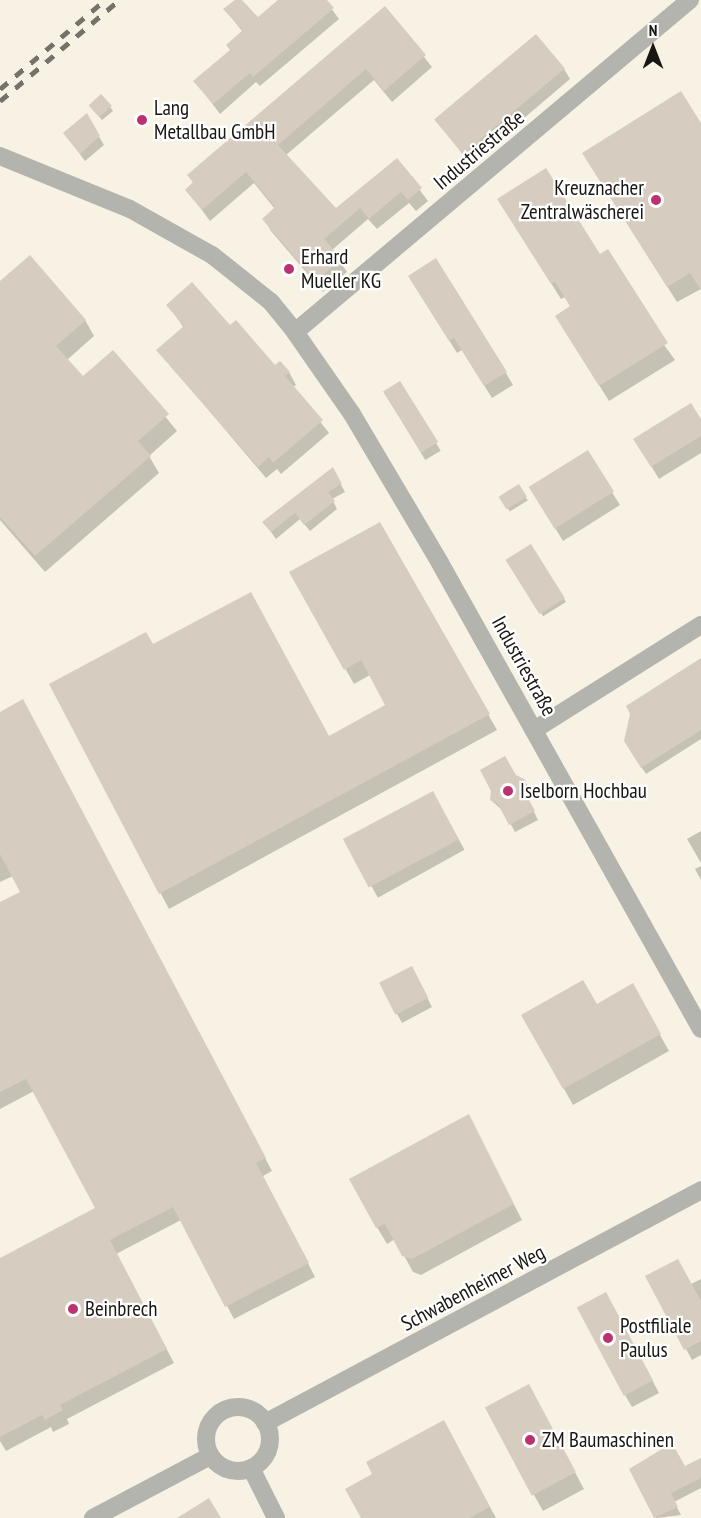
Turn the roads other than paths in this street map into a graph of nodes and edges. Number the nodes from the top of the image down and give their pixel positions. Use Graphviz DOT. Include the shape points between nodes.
graph roads {
  1 [pos="690,0"];
  2 [pos="4,164"];
  3 [pos="295,332"];
  4 [pos="701,625"];
  5 [pos="534,730"];
  6 [pos="701,1029"];
  7 [pos="701,1190"];
  8 [pos="266,1423"];
  9 [pos="210,1456"];
  10 [pos="251,1468"];
  11 [pos="93,1518"];
  12 [pos="276,1518"];
  1 -- 3 [label="street, Industriestraße"];
  2 -- 3 [label="street, Industriestraße" via="130,209 212,255 271,302"];
  3 -- 5 [label="street, Industriestraße" via="352,414"];
  4 -- 5 [label="street"];
  5 -- 6 [label="street, Industriestraße"];
  7 -- 8 [label="street, Schwabenheimer Weg"];
  8 -- 9 [label="street" via="251,1410 222,1411 214,1417 205,1436"];
  8 -- 10 [label="street" via="268,1449"];
  9 -- 10 [label="street" via="228,1470"];
  9 -- 11 [label="street"];
  10 -- 12 [label="street"];
}
